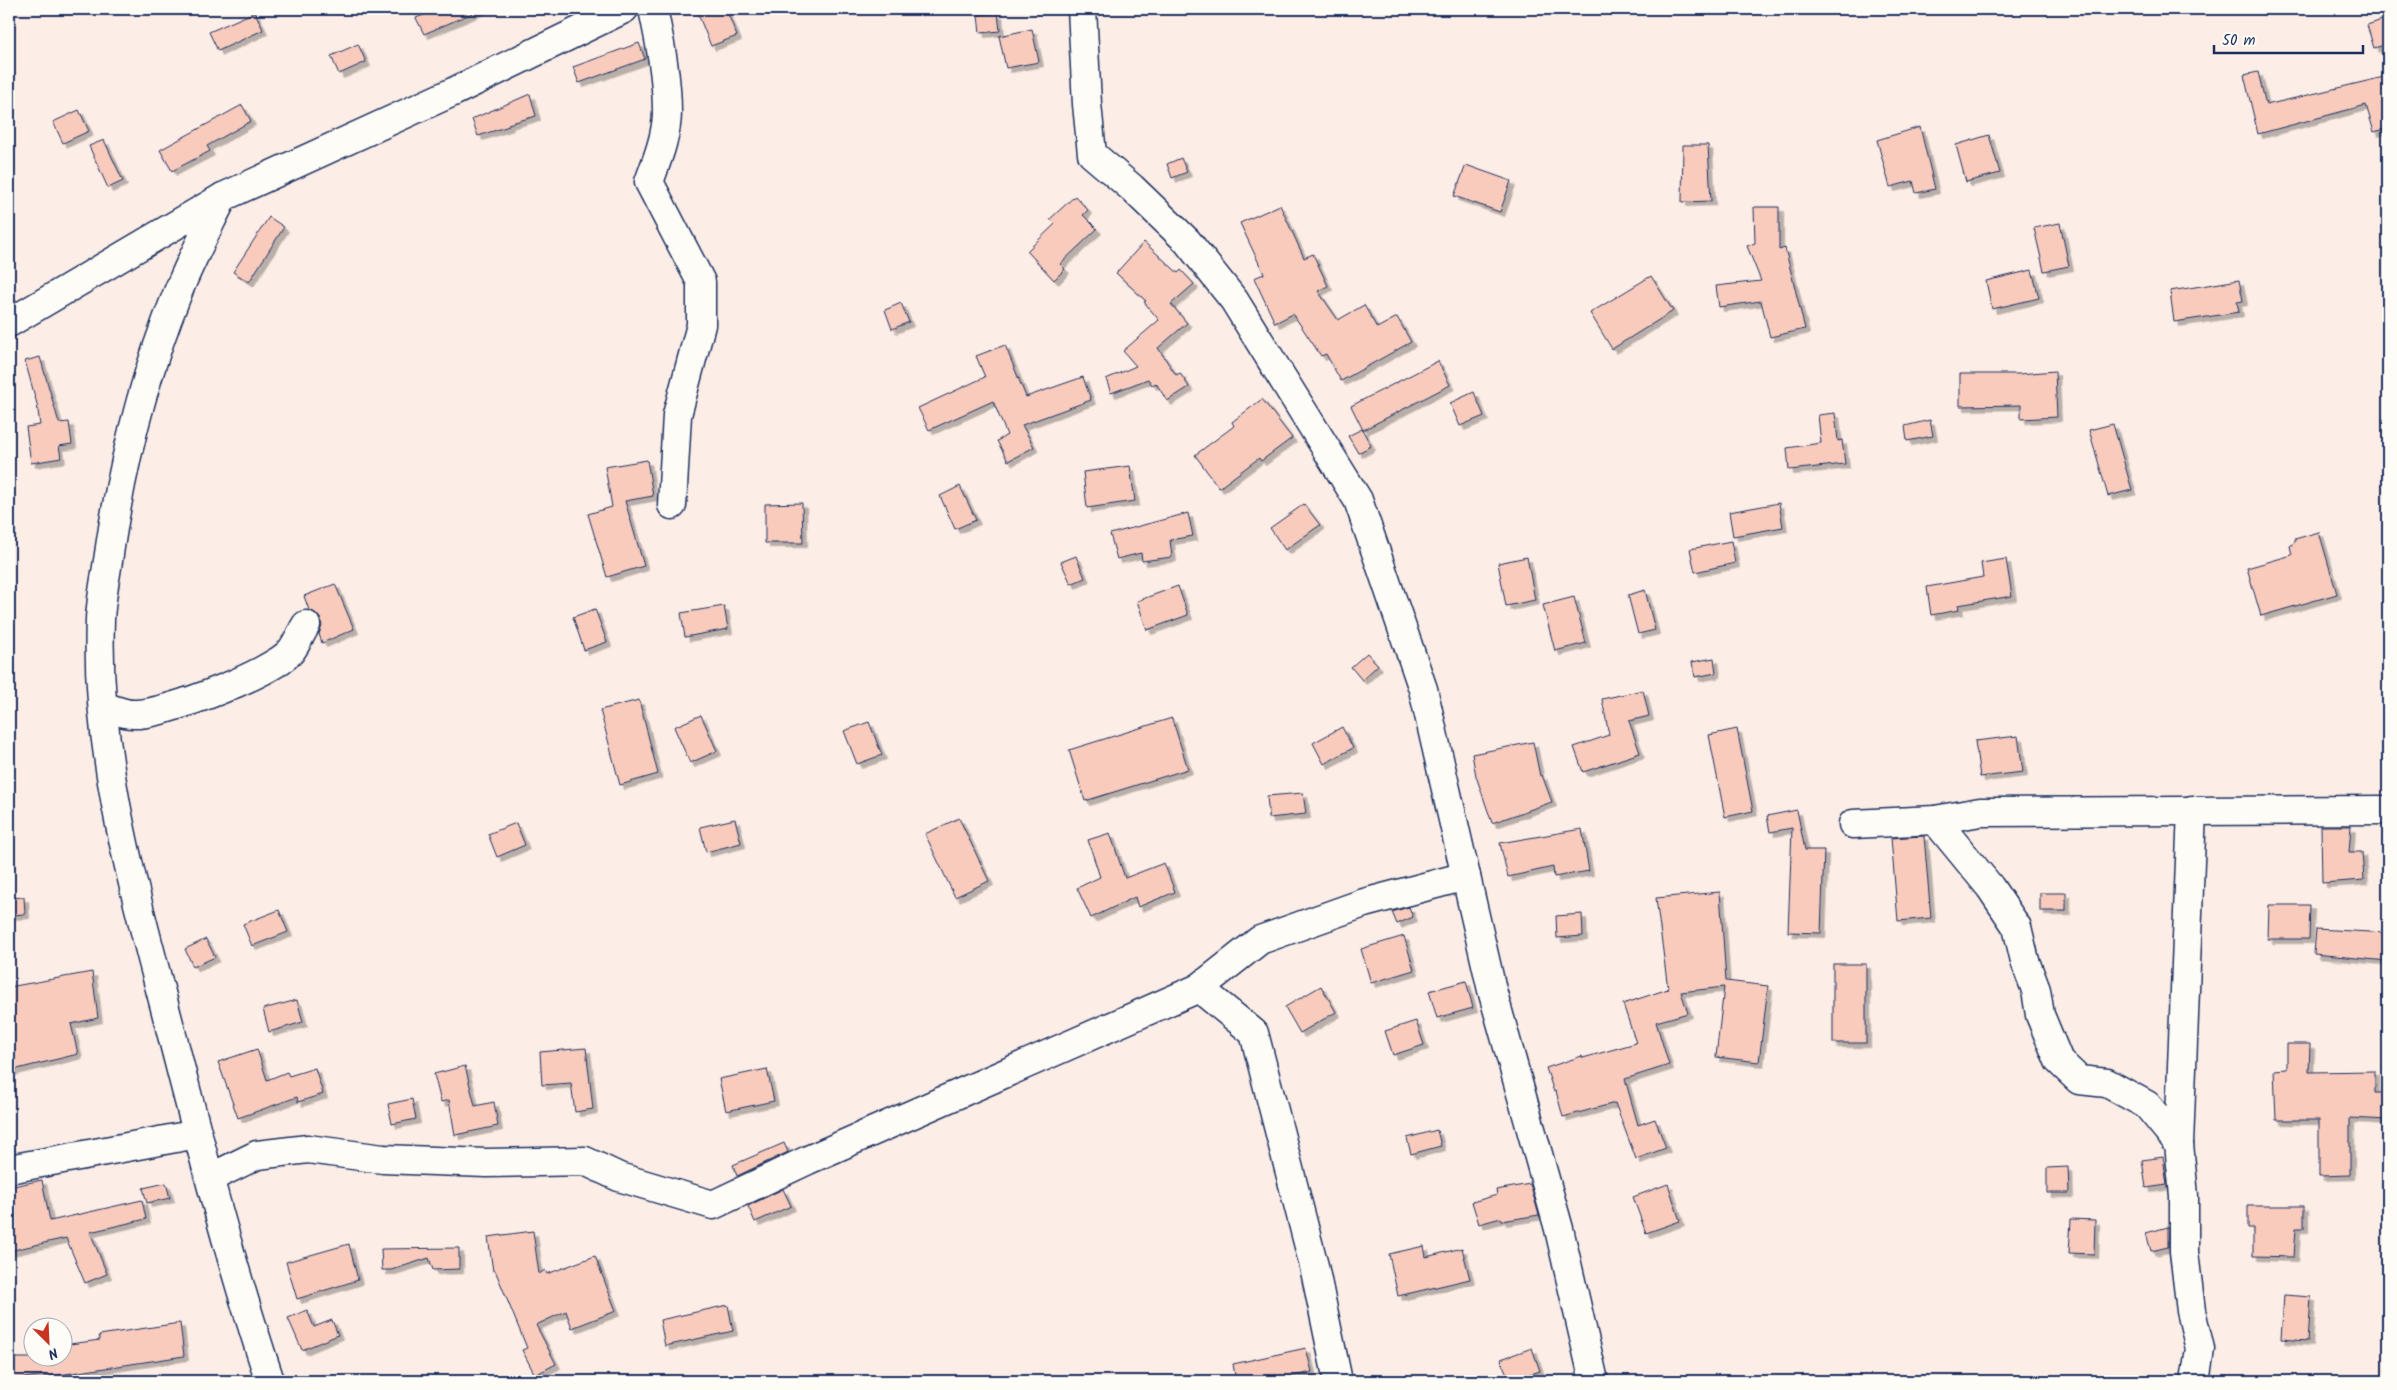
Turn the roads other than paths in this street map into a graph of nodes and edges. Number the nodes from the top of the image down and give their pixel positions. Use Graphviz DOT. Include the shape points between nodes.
graph roads {
  1 [pos="624,9"];
  2 [pos="653,9"];
  3 [pos="1082,9"];
  4 [pos="223,197"];
  5 [pos="9,323"];
  6 [pos="672,505"];
  7 [pos="306,625"];
  8 [pos="103,706"];
  9 [pos="2192,810"];
  10 [pos="2388,810"];
  11 [pos="1935,820"];
  12 [pos="1853,824"];
  13 [pos="1466,876"];
  14 [pos="1199,988"];
  15 [pos="197,1134"];
  16 [pos="2179,1144"];
  17 [pos="9,1169"];
  18 [pos="210,1178"];
  19 [pos="270,1381"];
  20 [pos="1338,1381"];
  21 [pos="1594,1381"];
  22 [pos="2195,1381"];
  1 -- 4 [label="street" via="453,92"];
  2 -- 6 [label="street" via="662,54 667,113 660,152 649,182 701,282 701,325 677,415"];
  3 -- 13 [label="street" via="1086,104 1092,154 1187,241 1234,300 1358,500 1423,689"];
  4 -- 5 [label="street"];
  4 -- 8 [label="street" via="179,290 138,410 116,506 100,618"];
  7 -- 8 [label="street" via="290,652 262,671 173,708 135,715"];
  8 -- 15 [label="street" via="119,816 140,917"];
  9 -- 10 [label="street"];
  9 -- 11 [label="street" via="1980,812"];
  9 -- 16 [label="street"];
  11 -- 12 [label="street"];
  11 -- 16 [label="street" via="1990,887 2017,927 2040,1015 2059,1062 2079,1080 2107,1083 2147,1105"];
  13 -- 14 [label="street" via="1364,904 1260,940"];
  13 -- 21 [label="street" via="1492,990 1559,1229"];
  14 -- 18 [label="street" via="713,1205 618,1177 585,1161 486,1163 383,1159 308,1148 257,1155"];
  14 -- 20 [label="street" via="1254,1034 1314,1266"];
  15 -- 17 [label="street"];
  15 -- 18 [label="street"];
  16 -- 22 [label="street" via="2184,1196 2184,1252 2191,1311 2200,1349"];
  18 -- 19 [label="street"];
}
